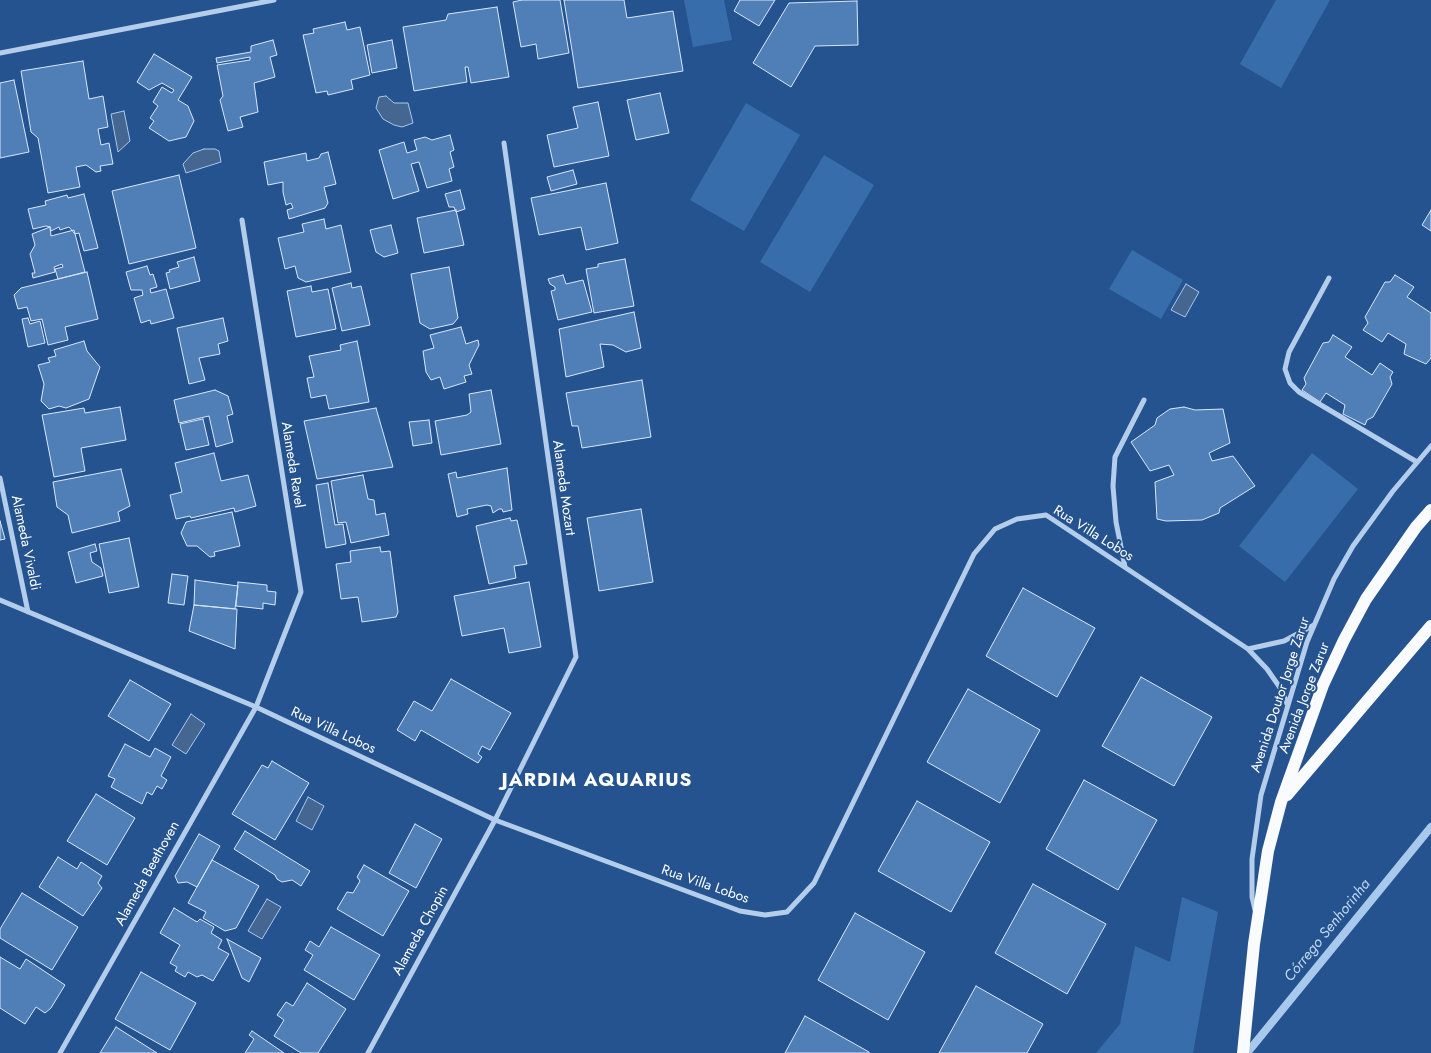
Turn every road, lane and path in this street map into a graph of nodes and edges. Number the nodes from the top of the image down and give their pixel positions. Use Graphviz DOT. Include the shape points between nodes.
graph roads {
  1 [pos="274,0"];
  2 [pos="0,53"];
  3 [pos="504,142"];
  4 [pos="242,220"];
  5 [pos="1329,278"];
  6 [pos="1144,400"];
  7 [pos="1431,446"];
  8 [pos="1418,462"];
  9 [pos="0,478"];
  10 [pos="1431,510"];
  11 [pos="1125,568"];
  12 [pos="0,600"];
  13 [pos="28,612"];
  14 [pos="1314,625"];
  15 [pos="1431,626"];
  16 [pos="1248,649"];
  17 [pos="1287,704"];
  18 [pos="256,707"];
  19 [pos="1281,802"];
  20 [pos="495,820"];
  21 [pos="1258,924"];
  22 [pos="60,1053"];
  23 [pos="368,1053"];
  24 [pos="1243,1053"];
  1 -- 2 [label="street"];
  3 -- 20 [label="street, Alameda Mozart" via="576,657"];
  4 -- 18 [label="street, Alameda Ravel" via="301,592"];
  5 -- 8 [label="street" via="1289,352 1285,369 1290,383 1299,392"];
  6 -- 11 [label="street" via="1115,457 1116,522"];
  7 -- 8 [label="street, Avenida Doutor Jorge Zarur"];
  8 -- 14 [label="street, Avenida Doutor Jorge Zarur" via="1353,546"];
  9 -- 13 [label="street, Alameda Vivaldi"];
  10 -- 19 [label="main road, Avenida Jorge Zarur" via="1366,599 1344,640 1323,685"];
  11 -- 16 [label="street, Rua Villa Lobos"];
  11 -- 20 [label="street, Rua Villa Lobos" via="1046,515 1017,519 995,529 974,554 814,883 787,912 766,916 740,911"];
  12 -- 13 [label="street, Rua Villa Lobos"];
  13 -- 18 [label="street, Rua Villa Lobos"];
  14 -- 16 [label="street" via="1284,642"];
  14 -- 17 [label="street, Avenida Doutor Jorge Zarur"];
  15 -- 19 [label="main road, Avenida Jorge Zarur"];
  16 -- 17 [label="street, Rua Villa Lobos" via="1267,669"];
  17 -- 21 [label="street, Avenida Doutor Jorge Zarur" via="1261,795 1255,831 1252,897"];
  18 -- 20 [label="street, Rua Villa Lobos"];
  18 -- 22 [label="street, Alameda Beethoven"];
  19 -- 21 [label="main road, Avenida Jorge Zarur" via="1268,851"];
  20 -- 23 [label="street, Alameda Chopin"];
  21 -- 24 [label="main road, Avenida Jorge Zarur"];
}
